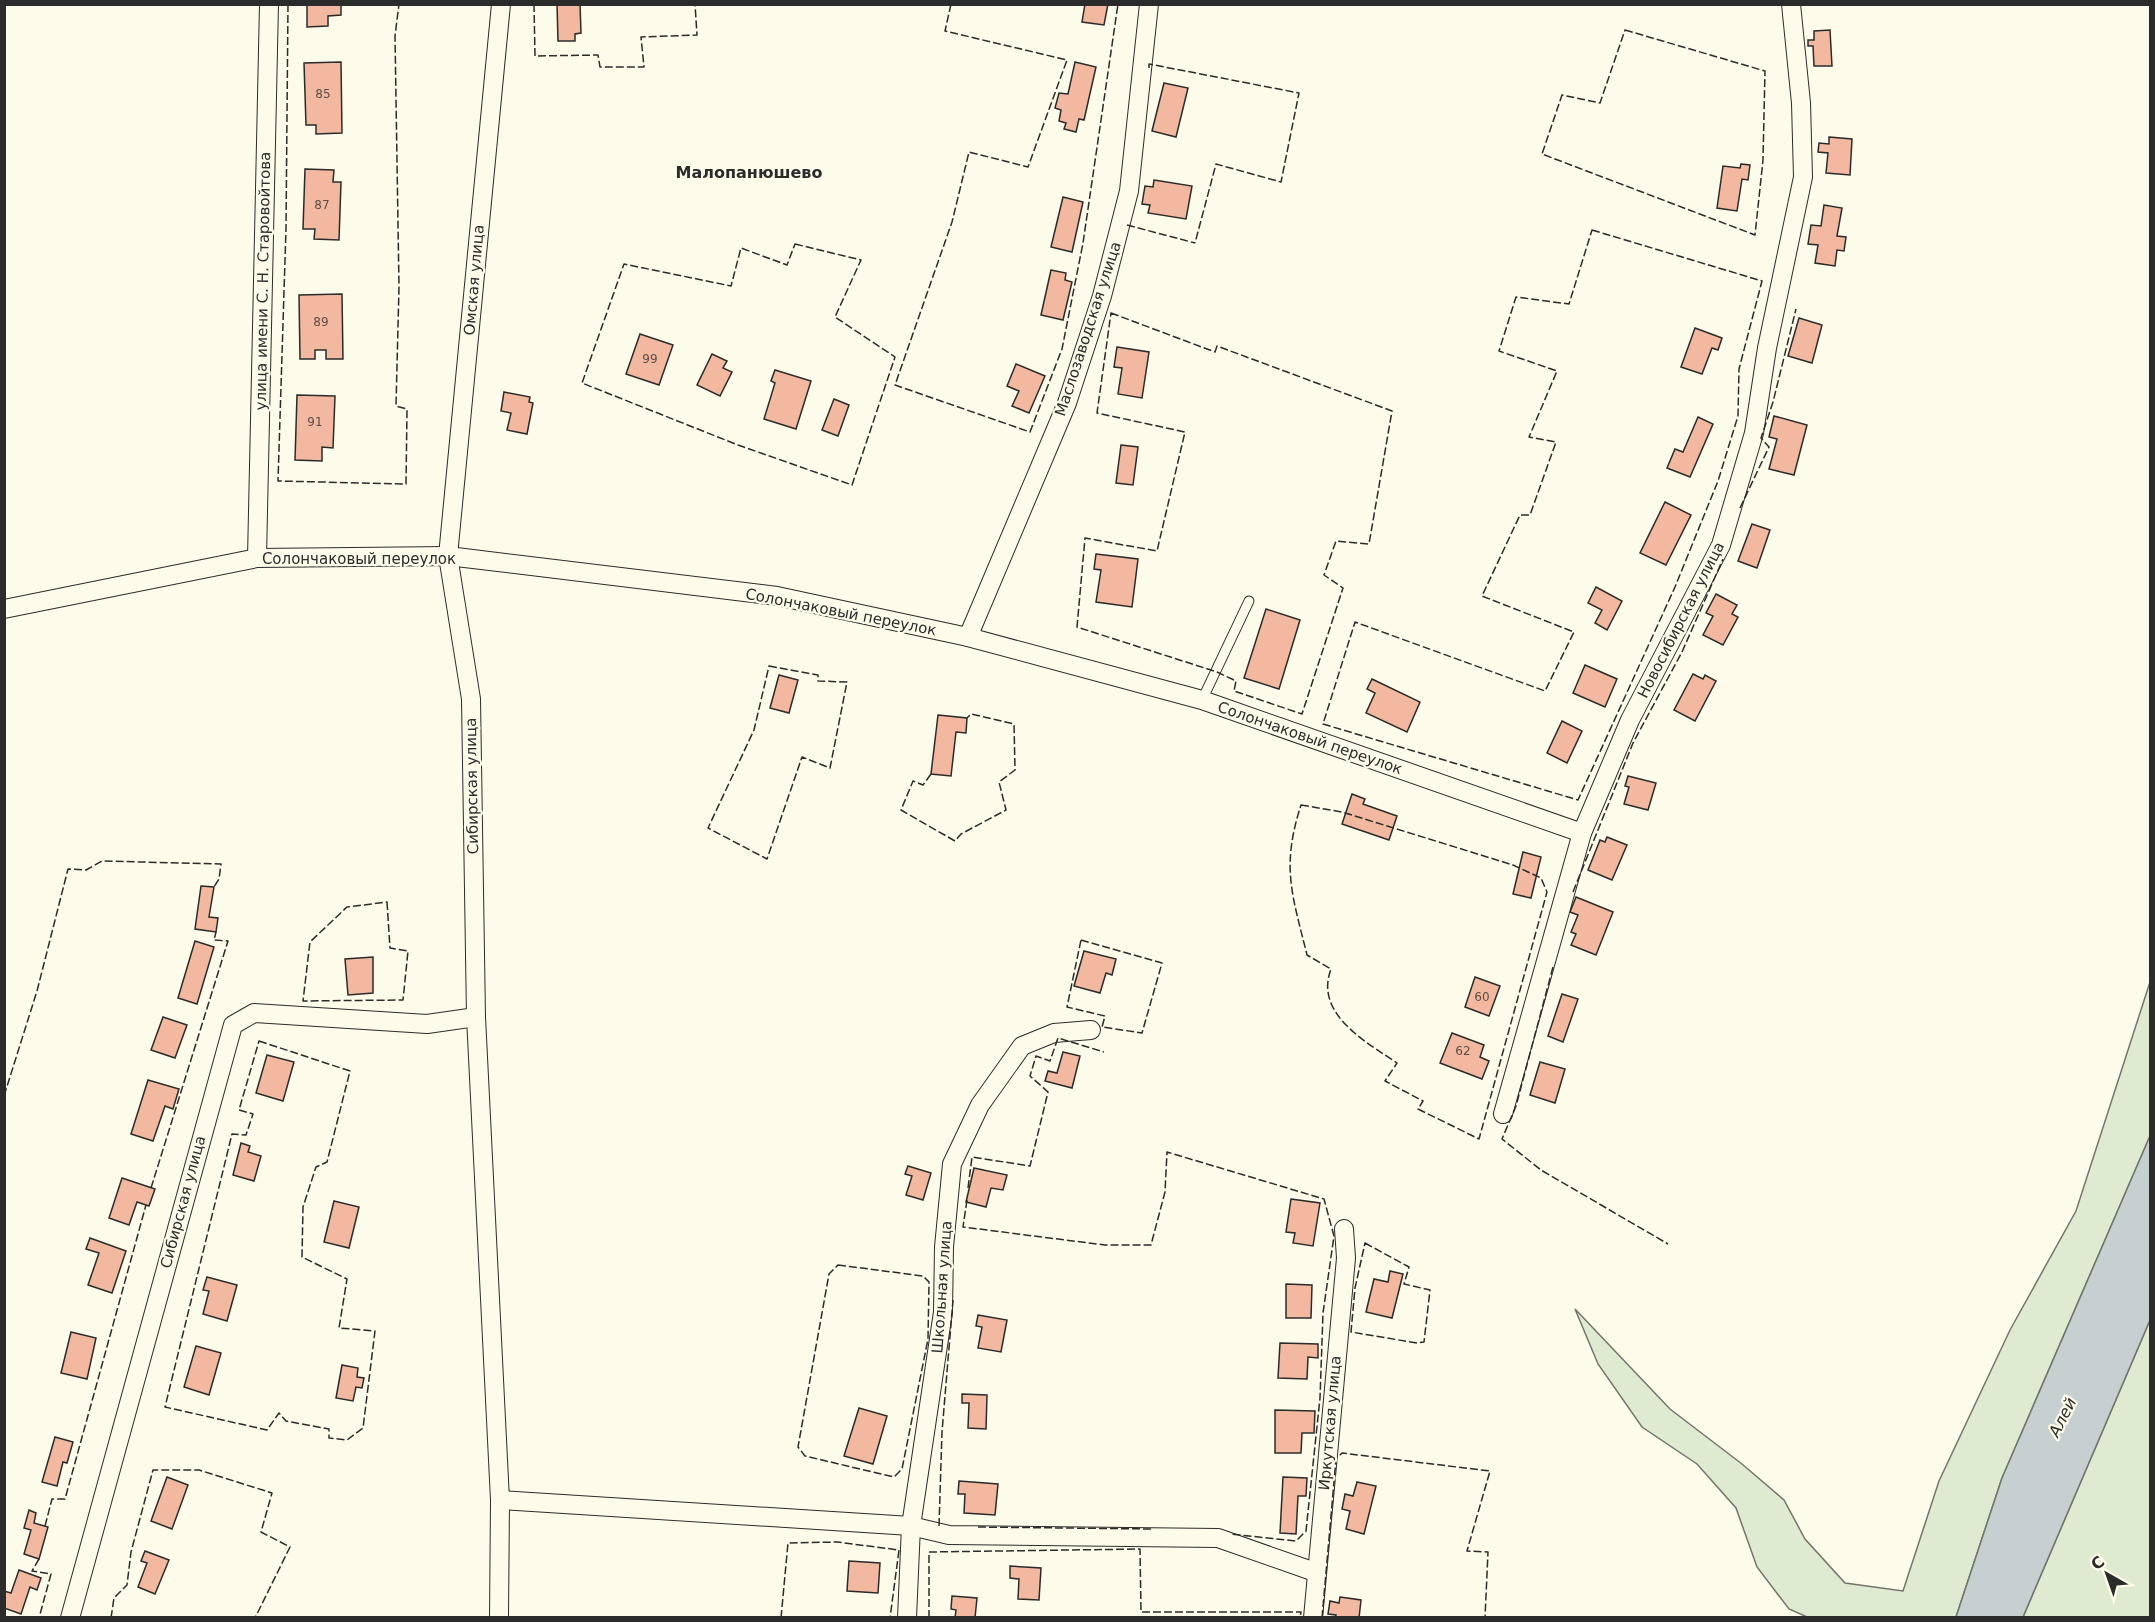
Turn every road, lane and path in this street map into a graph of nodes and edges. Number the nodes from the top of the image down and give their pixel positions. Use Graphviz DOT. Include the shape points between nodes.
graph roads {
  1 [pos="269,4"];
  2 [pos="501,4"];
  3 [pos="1149,4"];
  4 [pos="1791,4"];
  5 [pos="448,556"];
  6 [pos="258,558"];
  7 [pos="1249,601"];
  8 [pos="4,609"];
  9 [pos="968,637"];
  10 [pos="1202,700"];
  11 [pos="1582,833"];
  12 [pos="476,1017"];
  13 [pos="1091,1029"];
  14 [pos="1503,1114"];
  15 [pos="1344,1230"];
  16 [pos="500,1500"];
  17 [pos="911,1526"];
  18 [pos="1315,1572"];
  19 [pos="70,1617"];
  20 [pos="499,1617"];
  21 [pos="907,1617"];
  22 [pos="1313,1617"];
  1 -- 6 [label="street, улица имени С. Н. Старовойтова"];
  2 -- 5 [label="street, Омская улица"];
  3 -- 9 [label="street, Маслозаводская улица" via="1129,191 1101,296 1066,403"];
  4 -- 11 [label="street, Новосибирская улица" via="1801,103 1803,177 1767,348 1754,433 1721,544 1630,720"];
  5 -- 6 [label="street, Солончаковый переулок"];
  5 -- 9 [label="street, Солончаковый переулок" via="777,596"];
  5 -- 12 [label="street, Сибирская улица" via="471,699"];
  6 -- 8 [label="street, Солончаковый переулок"];
  7 -- 10 [label="lane"];
  9 -- 10 [label="street, Солончаковый переулок"];
  10 -- 11 [label="street, Солончаковый переулок"];
  11 -- 14 [label="street, Новосибирская улица"];
  12 -- 16 [label="street, Сибирская улица"];
  12 -- 19 [label="street, Сибирская улица" via="427,1024 254,1013 233,1025"];
  13 -- 17 [label="street, Школьная улица" via="1054,1033 1022,1046 980,1105 952,1164 943,1312"];
  15 -- 18 [label="street, Иркутская улица" via="1346,1258"];
  16 -- 17 [label="street"];
  16 -- 20 [label="street, Сибирская улица"];
  17 -- 18 [label="street" via="949,1535 1218,1538"];
  17 -- 21 [label="street, Школьная улица"];
  18 -- 22 [label="street, Иркутская улица"];
}
